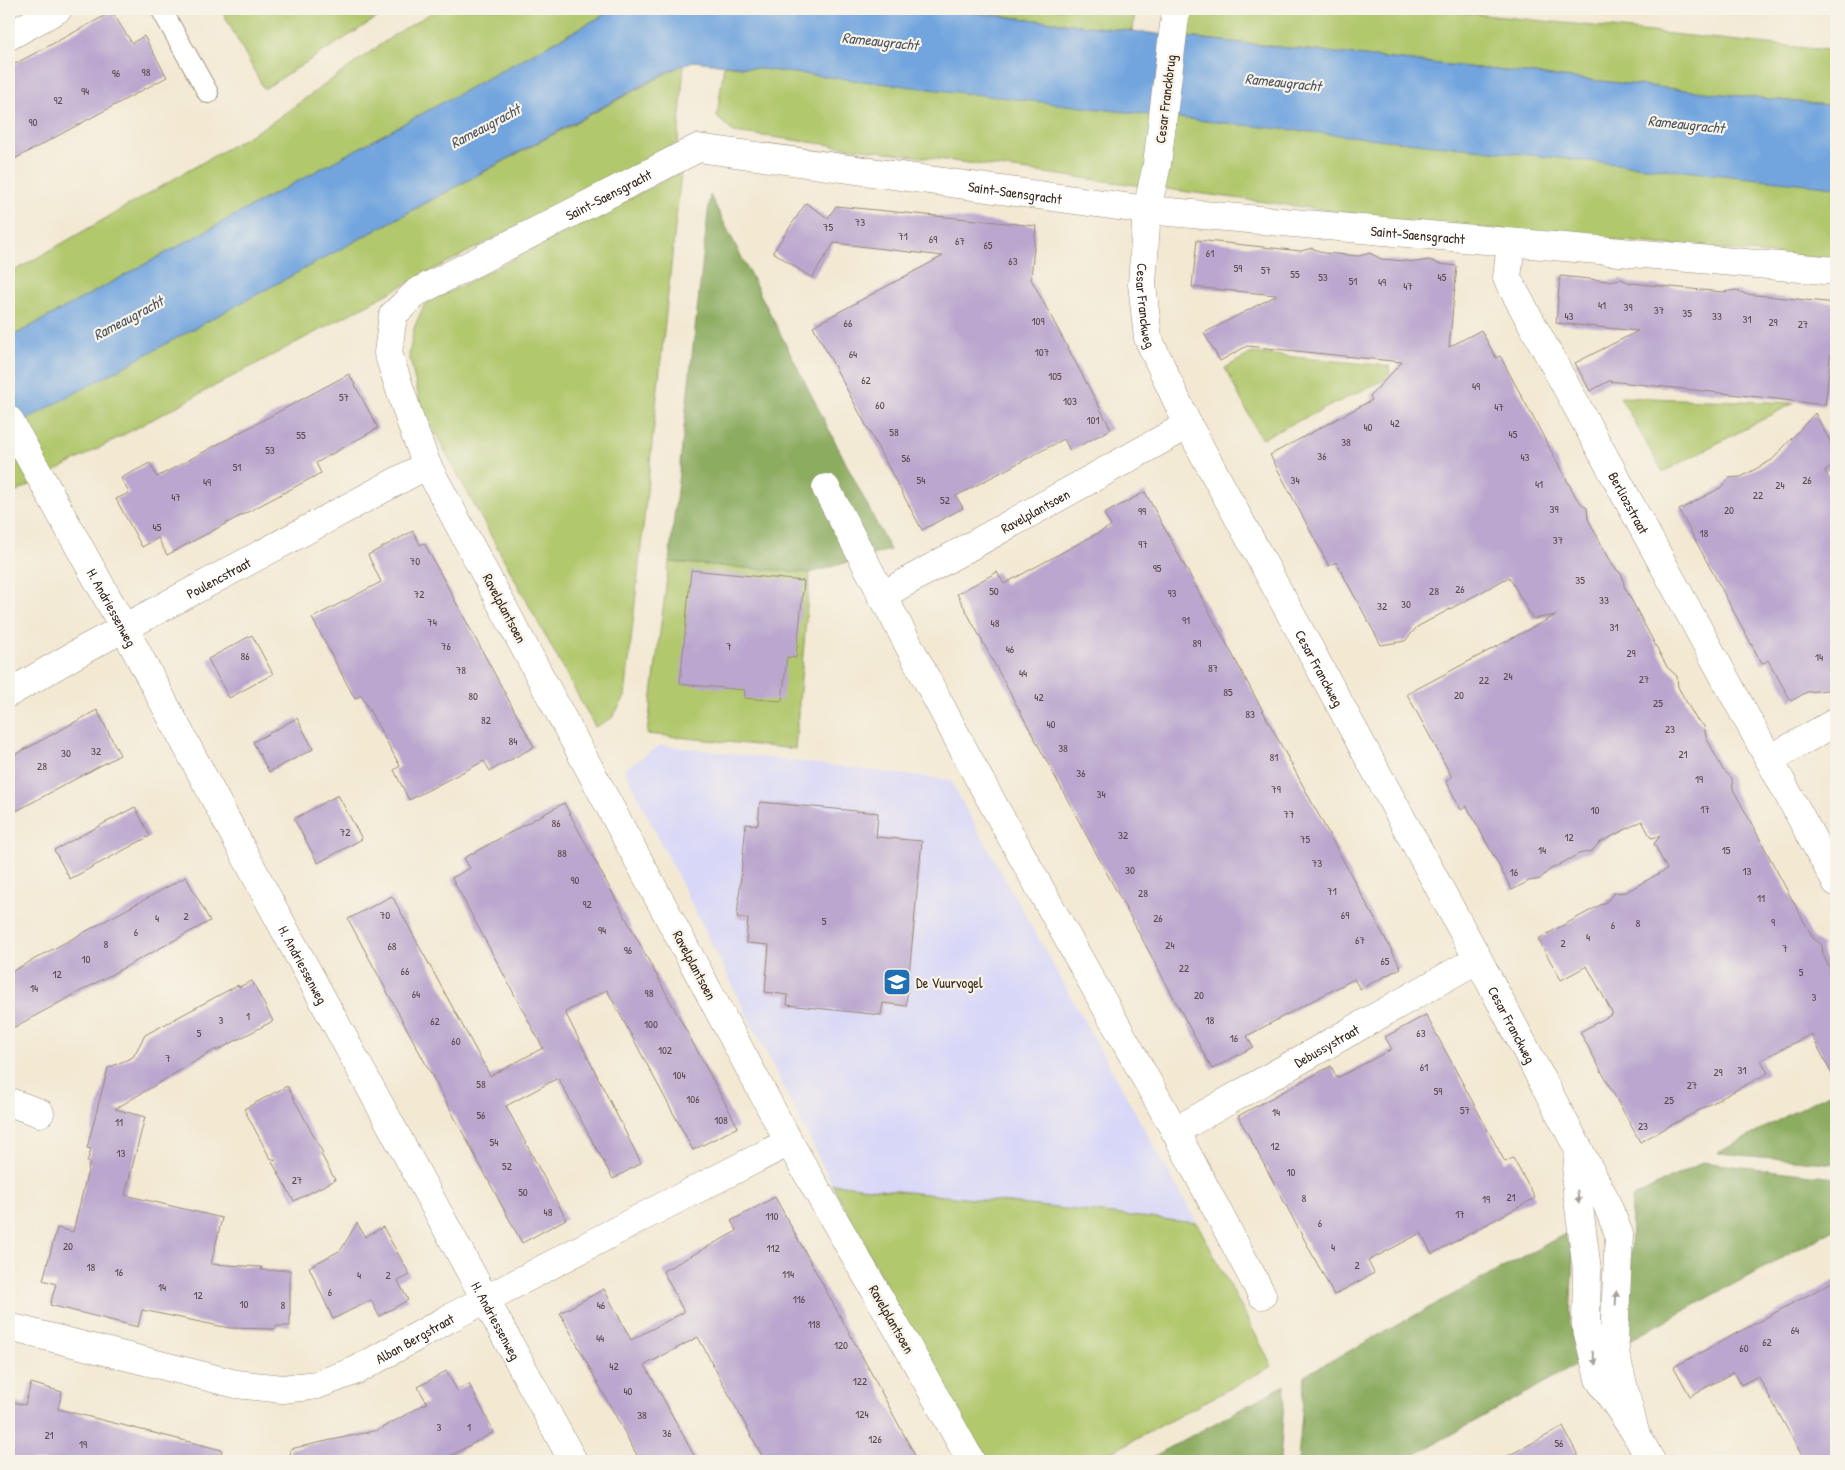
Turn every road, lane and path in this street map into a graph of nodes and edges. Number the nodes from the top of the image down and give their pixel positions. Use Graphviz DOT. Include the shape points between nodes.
graph roads {
  1 [pos="58,9"];
  2 [pos="161,9"];
  3 [pos="1175,22"];
  4 [pos="9,36"];
  5 [pos="208,93"];
  6 [pos="1157,164"];
  7 [pos="1148,210"];
  8 [pos="1511,243"];
  9 [pos="1836,271"];
  10 [pos="9,420"];
  11 [pos="1188,426"];
  12 [pos="427,465"];
  13 [pos="826,488"];
  14 [pos="881,596"];
  15 [pos="124,628"];
  16 [pos="9,693"];
  17 [pos="1836,722"];
  18 [pos="1770,759"];
  19 [pos="1836,882"];
  20 [pos="1478,959"];
  21 [pos="9,1102"];
  22 [pos="40,1113"];
  23 [pos="1174,1131"];
  24 [pos="789,1142"];
  25 [pos="1579,1149"];
  26 [pos="1262,1295"];
  27 [pos="486,1300"];
  28 [pos="9,1327"];
  29 [pos="1635,1432"];
  30 [pos="573,1461"];
  31 [pos="971,1461"];
  32 [pos="1651,1461"];
  1 -- 4 [label="street"];
  2 -- 5 [label="lane"];
  3 -- 6 [label="street, Cesar Franckbrug"];
  6 -- 7 [label="street, Cesar Franckweg"];
  7 -- 8 [label="street, Saint-Saensgracht"];
  7 -- 11 [label="street, Cesar Franckweg" via="1142,284 1148,338"];
  7 -- 12 [label="street, Saint-Saensgracht" via="698,148 417,292 393,315 388,353"];
  8 -- 9 [label="street, Saint-Saensgracht"];
  8 -- 18 [label="street, Berliozstraat" via="1507,278"];
  10 -- 15 [label="street, H. Andriessenweg"];
  11 -- 14 [label="street, Ravelplantsoen"];
  11 -- 20 [label="street, Cesar Franckweg"];
  12 -- 15 [label="street, Poulencstraat"];
  12 -- 24 [label="street, Ravelplantsoen"];
  13 -- 14 [label="street"];
  14 -- 23 [label="street"];
  15 -- 16 [label="street, Poulencstraat"];
  15 -- 27 [label="street, H. Andriessenweg"];
  17 -- 18 [label="street"];
  18 -- 19 [label="street, Berliozstraat"];
  20 -- 23 [label="street, Debussystraat"];
  20 -- 25 [label="street, Cesar Franckweg"];
  21 -- 22 [label="street"];
  23 -- 26 [label="street"];
  24 -- 27 [label="street, Alban Bergstraat"];
  24 -- 31 [label="street, Ravelplantsoen"];
  29 -- 25 [label="street, Cesar Franckweg, one-way" via="1614,1340 1619,1234"];
  25 -- 29 [label="street, Cesar Franckweg, one-way" via="1576,1183 1587,1270 1586,1325 1599,1380"];
  27 -- 28 [label="street, Alban Bergstraat" via="357,1370 316,1385 283,1389 236,1384"];
  27 -- 30 [label="street, H. Andriessenweg"];
  29 -- 32 [label="street, Cesar Franckweg"];
}
